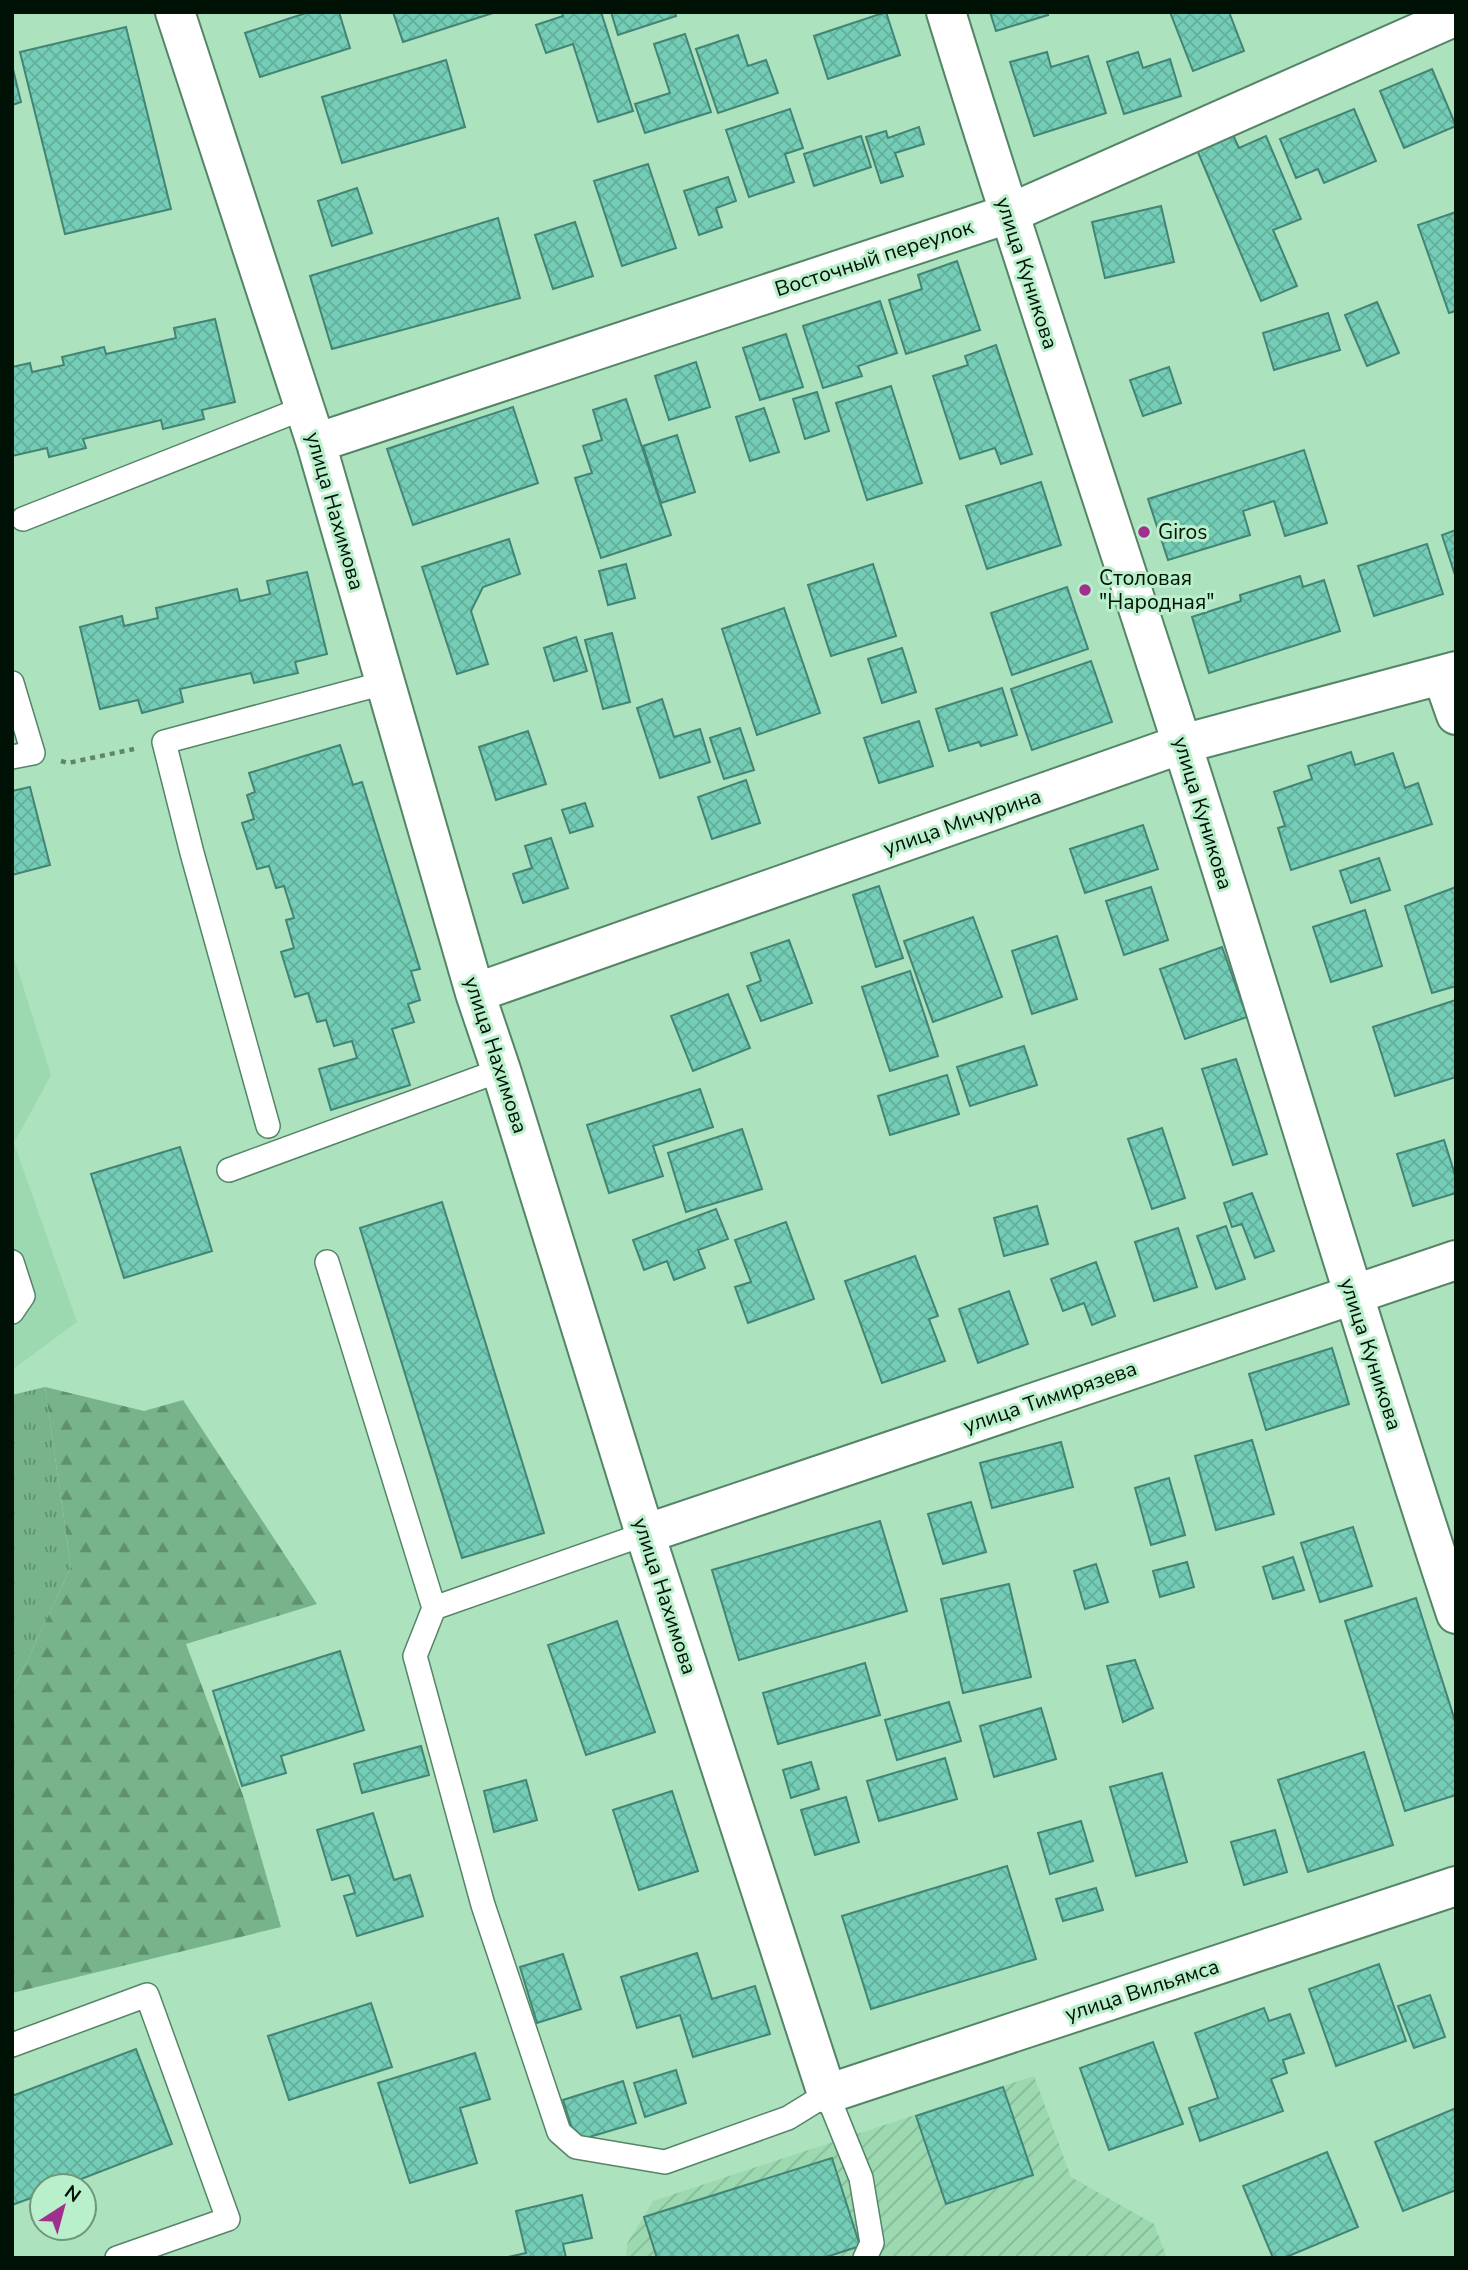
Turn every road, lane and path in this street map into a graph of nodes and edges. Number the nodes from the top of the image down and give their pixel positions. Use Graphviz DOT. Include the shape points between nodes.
graph roads {
  1 [pos="175,12"];
  2 [pos="946,12"];
  3 [pos="1456,16"];
  4 [pos="1008,214"];
  5 [pos="310,426"];
  6 [pos="23,519"];
  7 [pos="1449,673"];
  8 [pos="12,683"];
  9 [pos="384,683"];
  10 [pos="1456,715"];
  11 [pos="164,743"];
  12 [pos="1182,744"];
  13 [pos="23,755"];
  14 [pos="475,993"];
  15 [pos="501,1070"];
  16 [pos="268,1126"];
  17 [pos="229,1170"];
  18 [pos="1456,1260"];
  19 [pos="12,1262"];
  20 [pos="327,1262"];
  21 [pos="1353,1295"];
  22 [pos="12,1312"];
  23 [pos="645,1534"];
  24 [pos="434,1608"];
  25 [pos="1456,1614"];
  26 [pos="1456,1886"];
  27 [pos="12,2045"];
  28 [pos="827,2094"];
  29 [pos="117,2258"];
  30 [pos="865,2258"];
  1 -- 5 [label="street, улица Нахимова"];
  2 -- 4 [label="street, улица Куникова"];
  3 -- 4 [label="street, Восточный переулок"];
  4 -- 5 [label="street, Восточный переулок"];
  4 -- 12 [label="street, улица Куникова"];
  5 -- 6 [label="lane"];
  5 -- 9 [label="street, улица Нахимова"];
  7 -- 10 [label="street"];
  7 -- 12 [label="street, улица Мичурина"];
  8 -- 13 [label="lane"];
  9 -- 11 [label="lane"];
  9 -- 14 [label="street, улица Нахимова"];
  11 -- 13 [label="path" via="68,763"];
  11 -- 16 [label="lane"];
  12 -- 14 [label="street, улица Мичурина"];
  12 -- 21 [label="street, улица Куникова"];
  14 -- 15 [label="street, улица Нахимова"];
  15 -- 17 [label="lane"];
  15 -- 23 [label="street, улица Нахимова"];
  18 -- 21 [label="street, улица Тимирязева"];
  19 -- 22 [label="lane" via="23,1296"];
  20 -- 24 [label="lane"];
  21 -- 23 [label="street, улица Тимирязева"];
  21 -- 25 [label="street, улица Куникова"];
  23 -- 24 [label="lane"];
  23 -- 28 [label="street, улица Нахимова"];
  24 -- 28 [label="lane" via="415,1656 483,1905 559,2132 576,2147 665,2162 788,2118"];
  26 -- 28 [label="street, улица Вильямса"];
  27 -- 29 [label="lane" via="147,1995 228,2219"];
  28 -- 30 [label="lane" via="861,2178 872,2243"];
}
